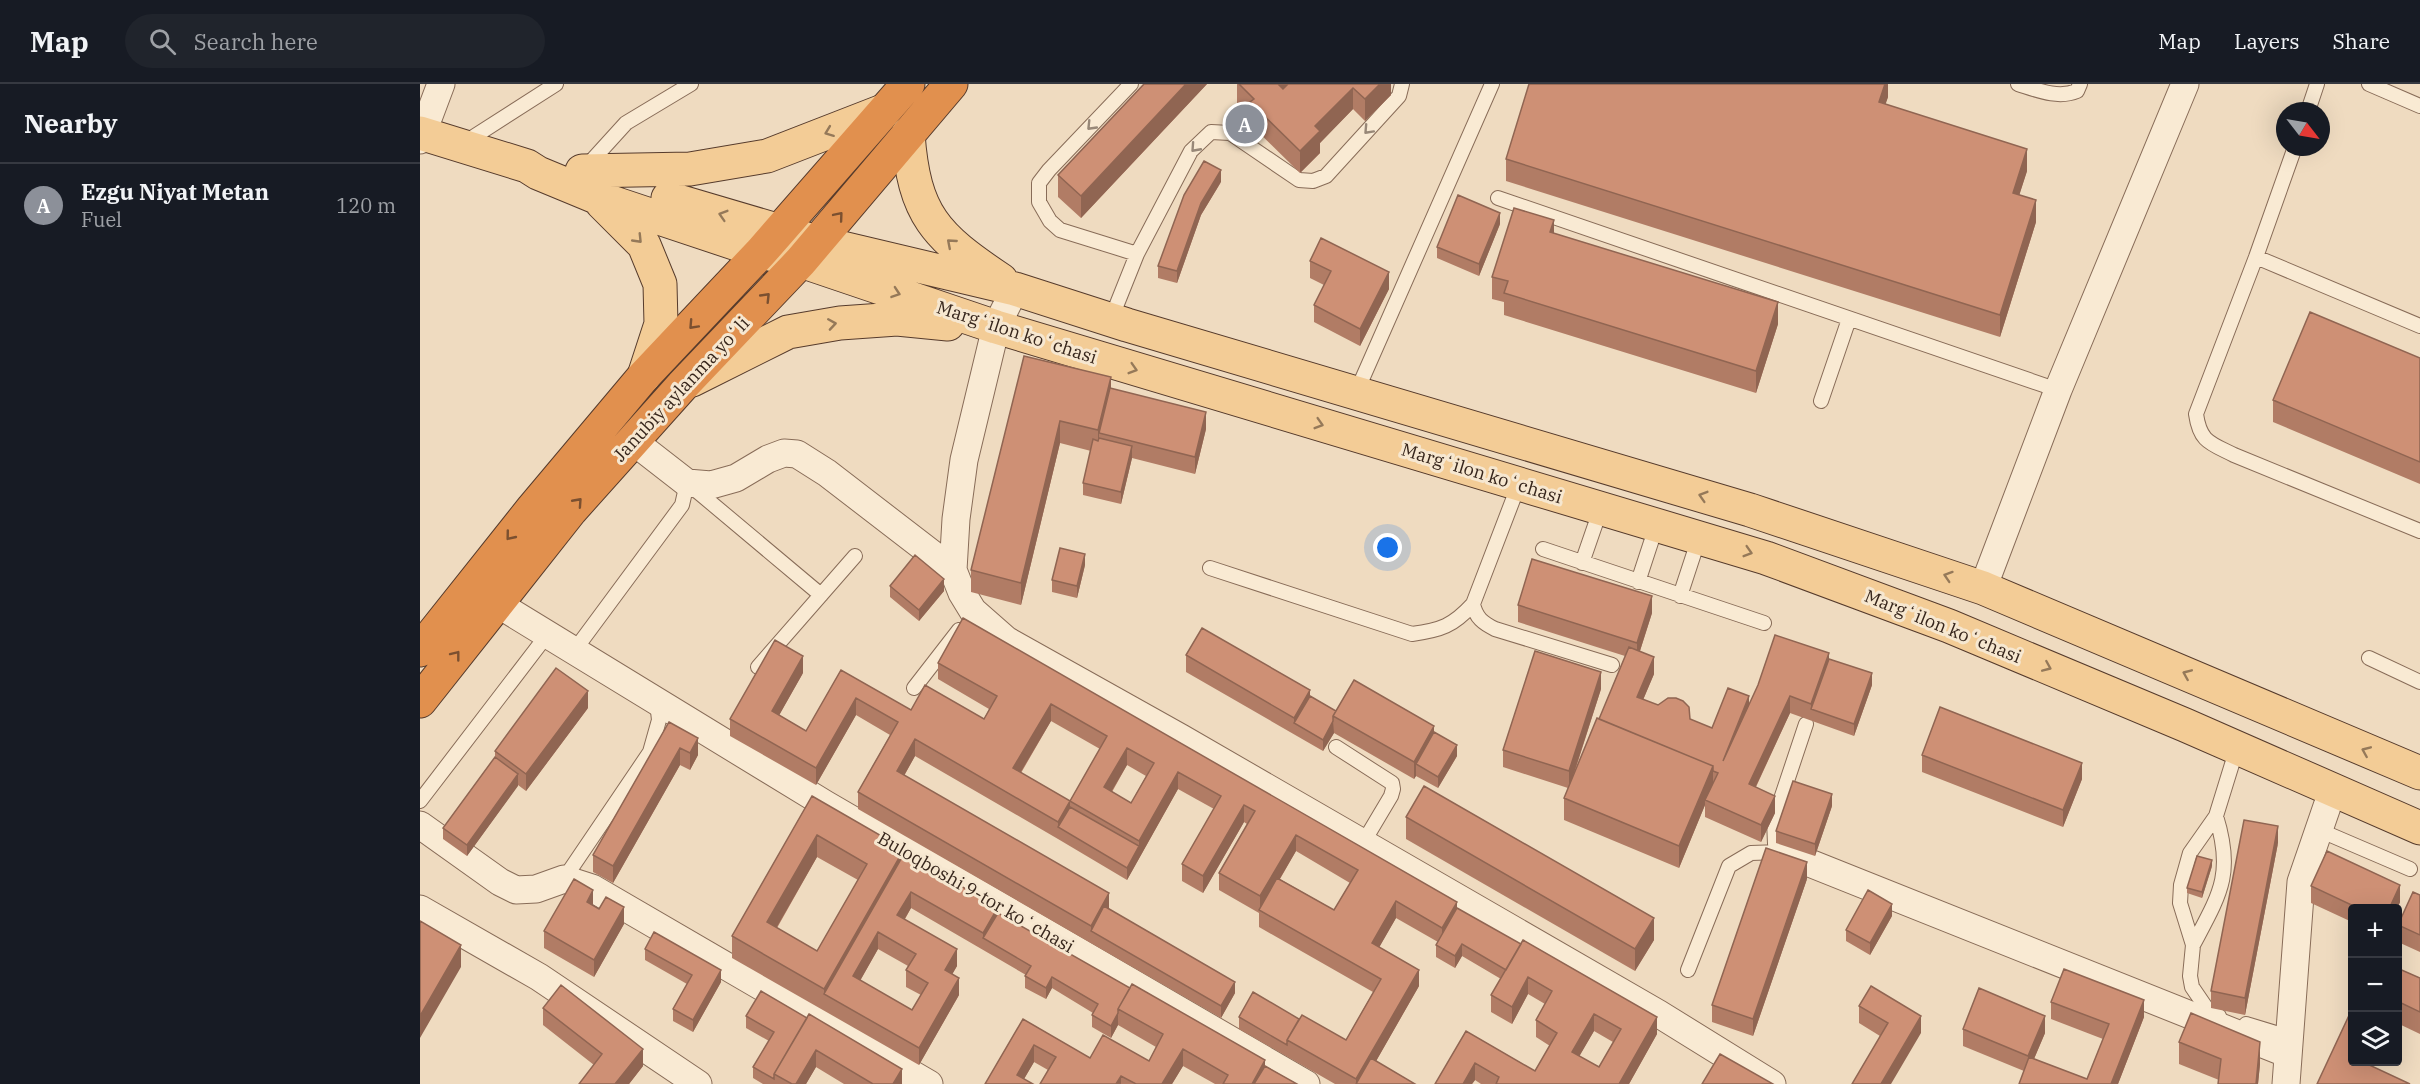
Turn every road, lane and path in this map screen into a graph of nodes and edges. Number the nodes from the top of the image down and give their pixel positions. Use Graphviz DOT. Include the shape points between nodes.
graph roads {
  1 [pos="441,84"];
  2 [pos="556,84"];
  3 [pos="692,84"];
  4 [pos="908,84"];
  5 [pos="951,84"];
  6 [pos="1131,84"];
  7 [pos="1402,84"];
  8 [pos="1492,84"];
  9 [pos="2018,84"];
  10 [pos="2079,84"];
  11 [pos="2186,84"];
  12 [pos="2317,84"];
  13 [pos="2369,84"];
  14 [pos="2311,102"];
  15 [pos="2420,106"];
  16 [pos="884,111"];
  17 [pos="908,134"];
  18 [pos="421,136"];
  19 [pos="460,146"];
  20 [pos="2292,156"];
  21 [pos="589,184"];
  22 [pos="1498,198"];
  23 [pos="770,242"];
  24 [pos="809,251"];
  25 [pos="1137,255"];
  26 [pos="2256,257"];
  27 [pos="1015,289"];
  28 [pos="1111,319"];
  29 [pos="1849,319"];
  30 [pos="2420,326"];
  31 [pos="996,327"];
  32 [pos="645,376"];
  33 [pos="682,386"];
  34 [pos="2058,390"];
  35 [pos="1356,393"];
  36 [pos="1821,401"];
  37 [pos="633,441"];
  38 [pos="687,483"];
  39 [pos="1519,484"];
  40 [pos="1601,508"];
  41 [pos="1657,524"];
  42 [pos="2420,531"];
  43 [pos="1699,538"];
  44 [pos="1543,549"];
  45 [pos="855,556"];
  46 [pos="1582,562"];
  47 [pos="1210,568"];
  48 [pos="953,570"];
  49 [pos="1638,582"];
  50 [pos="1983,588"];
  51 [pos="821,595"];
  52 [pos="1680,596"];
  53 [pos="495,603"];
  54 [pos="1473,604"];
  55 [pos="973,611"];
  56 [pos="1764,623"];
  57 [pos="547,635"];
  58 [pos="420,650"];
  59 [pos="574,651"];
  60 [pos="2369,658"];
  61 [pos="1612,665"];
  62 [pos="758,667"];
  63 [pos="2420,682"];
  64 [pos="914,688"];
  65 [pos="420,701"];
  66 [pos="657,702"];
  67 [pos="1806,724"];
  68 [pos="1336,747"];
  69 [pos="2237,748"];
  70 [pos="2420,773"];
  71 [pos="2333,789"];
  72 [pos="420,801"];
  73 [pos="2216,816"];
  74 [pos="420,825"];
  75 [pos="2420,828"];
  76 [pos="2319,830"];
  77 [pos="1363,843"];
  78 [pos="1782,852"];
  79 [pos="2410,869"];
  80 [pos="564,879"];
  81 [pos="420,909"];
  82 [pos="2193,945"];
  83 [pos="1688,970"];
  84 [pos="2288,1046"];
  85 [pos="698,1084"];
  86 [pos="929,1084"];
  87 [pos="1306,1084"];
  88 [pos="1772,1084"];
  89 [pos="2286,1084"];
  1 -- 18 [label="street"];
  2 -- 19 [label="lane"];
  3 -- 21 [label="lane" via="626,123"];
  4 -- 16 [label="highway, Janubiy aylanma yoʻli"];
  5 -- 17 [label="highway, Janubiy aylanma yoʻli"];
  6 -- 25 [label="lane, one-way" via="1048,170 1038,193 1043,212 1060,230"];
  7 -- 25 [label="lane, one-way" via="1399,96 1326,176 1313,181 1299,180 1230,133 1210,132 1191,151"];
  8 -- 35 [label="lane"];
  9 -- 10 [label="lane" via="2067,95 2077,91"];
  11 -- 34 [label="street"];
  12 -- 14 [label="lane"];
  13 -- 15 [label="lane"];
  16 -- 21 [label="main road, one-way" via="767,156"];
  16 -- 23 [label="highway, Janubiy aylanma yoʻli"];
  24 -- 17 [label="highway, Janubiy aylanma yoʻli, one-way"];
  27 -- 17 [label="main road, one-way" via="942,235 921,206 910,168"];
  18 -- 19 [label="main road, Margʻilon koʻchasi"];
  19 -- 21 [label="main road, Margʻilon koʻchasi" via="527,166 548,164"];
  20 -- 26 [label="lane"];
  21 -- 23 [label="main road, Margʻilon koʻchasi"];
  21 -- 32 [label="main road, one-way" via="644,244 660,284 662,324"];
  22 -- 29 [label="lane"];
  23 -- 24 [label="main road, Margʻilon koʻchasi"];
  23 -- 32 [label="highway, Janubiy aylanma yoʻli, one-way"];
  24 -- 27 [label="main road, Margʻilon koʻchasi"];
  24 -- 31 [label="main road, Margʻilon koʻchasi, one-way"];
  33 -- 24 [label="highway, Janubiy aylanma yoʻli, one-way"];
  25 -- 28 [label="lane"];
  26 -- 30 [label="lane"];
  26 -- 42 [label="lane" via="2196,414 2198,432 2211,444 2234,455"];
  27 -- 28 [label="main road, Margʻilon koʻchasi"];
  27 -- 31 [label="street"];
  28 -- 35 [label="main road, Margʻilon koʻchasi"];
  29 -- 34 [label="lane"];
  29 -- 36 [label="lane"];
  33 -- 31 [label="main road, one-way" via="788,332 897,319"];
  31 -- 39 [label="main road, Margʻilon koʻchasi, one-way"];
  31 -- 48 [label="street" via="964,460"];
  32 -- 58 [label="highway, Janubiy aylanma yoʻli, one-way"];
  33 -- 37 [label="highway, Janubiy aylanma yoʻli"];
  34 -- 50 [label="street"];
  50 -- 35 [label="main road, Margʻilon koʻchasi, one-way" via="1750,510"];
  37 -- 38 [label="street"];
  53 -- 37 [label="highway, Janubiy aylanma yoʻli, one-way" via="570,510"];
  38 -- 48 [label="street" via="719,483 784,453 797,454"];
  38 -- 51 [label="lane"];
  38 -- 59 [label="lane" via="682,505"];
  39 -- 40 [label="main road, Margʻilon koʻchasi"];
  39 -- 54 [label="lane"];
  40 -- 41 [label="main road, Margʻilon koʻchasi"];
  40 -- 46 [label="lane"];
  41 -- 43 [label="main road, Margʻilon koʻchasi"];
  41 -- 49 [label="lane"];
  43 -- 52 [label="lane"];
  43 -- 69 [label="main road, Margʻilon koʻchasi, one-way" via="1766,558 1949,626"];
  44 -- 46 [label="lane"];
  45 -- 51 [label="lane"];
  46 -- 49 [label="lane"];
  47 -- 54 [label="lane" via="1412,634 1438,630 1458,620"];
  48 -- 55 [label="street"];
  49 -- 52 [label="lane"];
  70 -- 50 [label="main road, Margʻilon koʻchasi, one-way"];
  51 -- 62 [label="lane"];
  52 -- 56 [label="lane"];
  53 -- 57 [label="street, Buloqboshi 9-tor koʻchasi"];
  65 -- 53 [label="highway, Janubiy aylanma yoʻli, one-way"];
  54 -- 61 [label="lane" via="1475,614 1495,629"];
  55 -- 64 [label="lane"];
  55 -- 77 [label="street" via="1006,640"];
  57 -- 59 [label="street, Buloqboshi 9-tor koʻchasi"];
  57 -- 72 [label="lane"];
  59 -- 66 [label="street, Buloqboshi 9-tor koʻchasi"];
  60 -- 63 [label="lane"];
  66 -- 80 [label="lane" via="659,720 650,752"];
  66 -- 87 [label="street, Buloqboshi 9-tor koʻchasi"];
  67 -- 78 [label="lane" via="1774,820 1775,844"];
  68 -- 77 [label="lane" via="1392,783 1391,796"];
  69 -- 71 [label="main road, Margʻilon koʻchasi"];
  69 -- 73 [label="lane"];
  71 -- 75 [label="main road, Margʻilon koʻchasi"];
  71 -- 76 [label="street"];
  73 -- 82 [label="lane" via="2225,849 2224,874 2216,903"];
  73 -- 82 [label="lane" via="2190,853 2181,885 2180,903"];
  74 -- 80 [label="street" via="516,890 536,889"];
  76 -- 79 [label="lane"];
  76 -- 84 [label="street" via="2301,882"];
  77 -- 88 [label="street"];
  78 -- 83 [label="lane" via="1750,854 1729,866"];
  78 -- 84 [label="street"];
  80 -- 86 [label="street" via="592,888"];
  81 -- 85 [label="street" via="539,976"];
  82 -- 84 [label="lane" via="2192,987 2207,1009"];
  84 -- 89 [label="street"];
}
